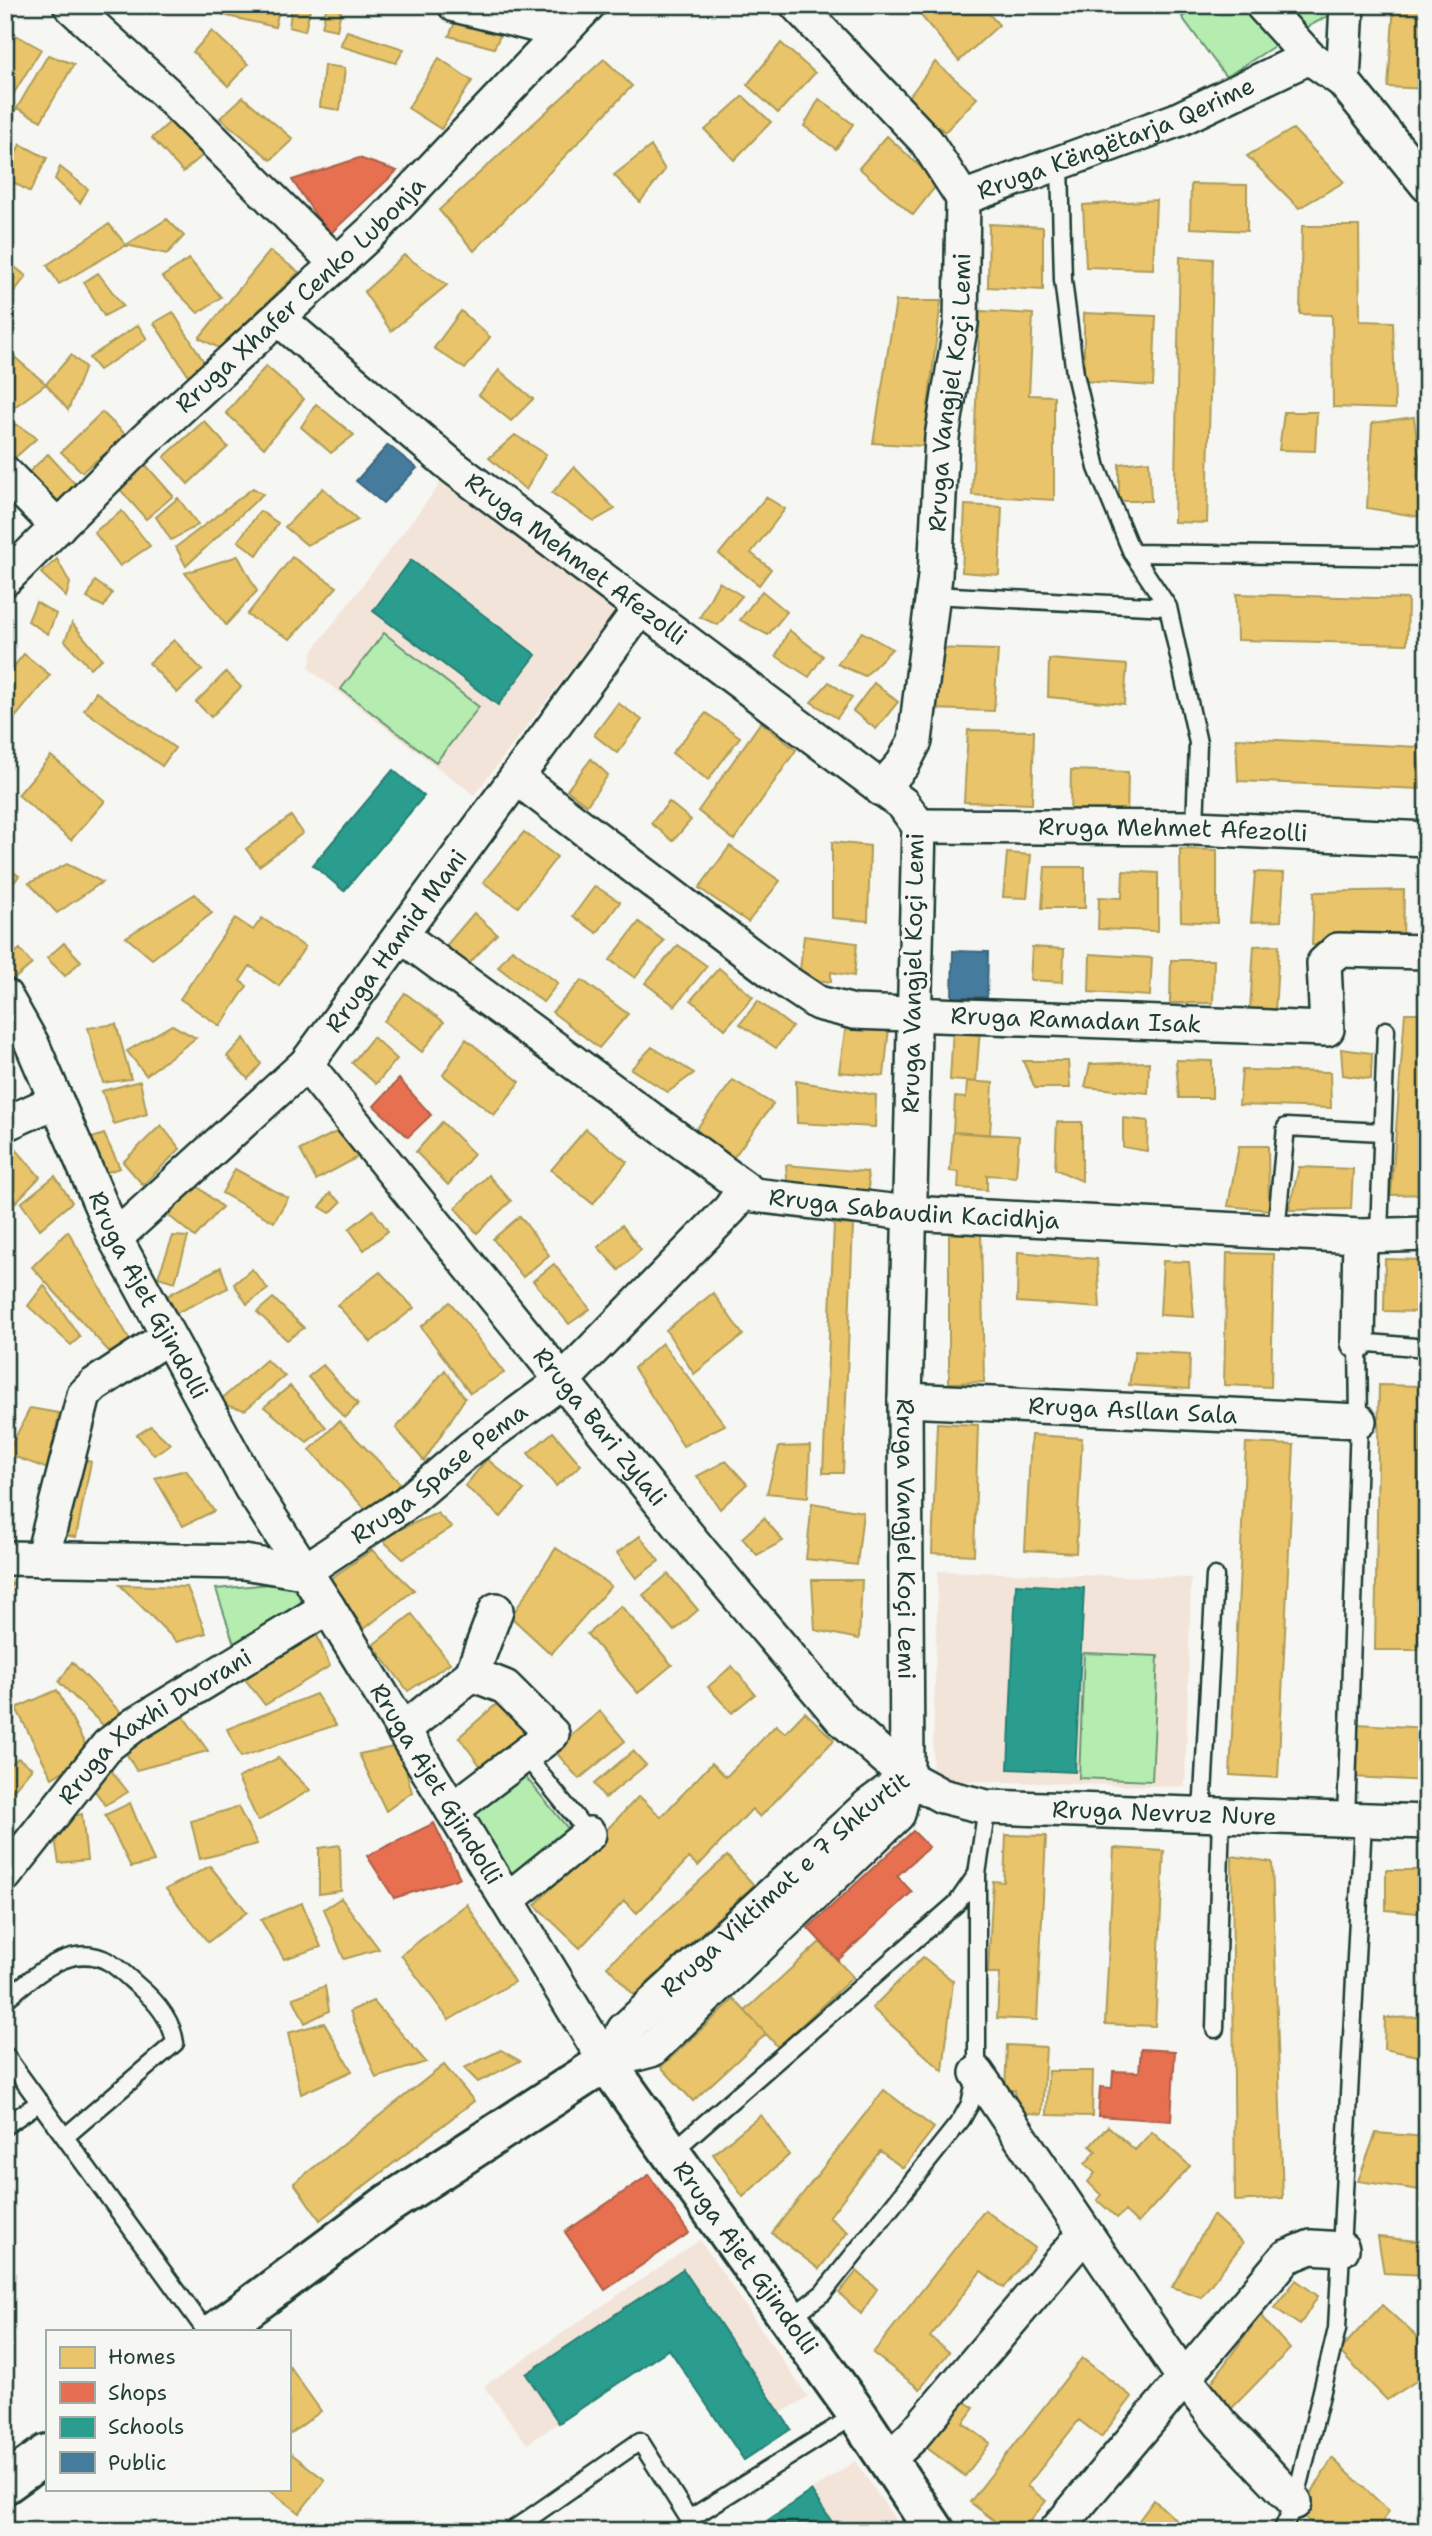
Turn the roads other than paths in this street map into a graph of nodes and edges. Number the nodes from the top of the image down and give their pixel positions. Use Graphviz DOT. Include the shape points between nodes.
graph roads {
  1 [pos="71,5"];
  2 [pos="456,5"];
  3 [pos="588,5"];
  4 [pos="797,5"];
  5 [pos="1262,5"];
  6 [pos="1347,5"];
  7 [pos="563,32"];
  8 [pos="1309,57"];
  9 [pos="1343,81"];
  10 [pos="1060,165"];
  11 [pos="1427,186"];
  12 [pos="963,198"];
  13 [pos="335,266"];
  14 [pos="279,319"];
  15 [pos="5,473"];
  16 [pos="58,527"];
  17 [pos="1132,552"];
  18 [pos="1427,557"];
  19 [pos="5,579"];
  20 [pos="932,595"];
  21 [pos="1168,607"];
  22 [pos="640,609"];
  23 [pos="517,778"];
  24 [pos="881,789"];
  25 [pos="919,826"];
  26 [pos="1195,828"];
  27 [pos="1427,839"];
  28 [pos="402,936"];
  29 [pos="1427,952"];
  30 [pos="5,996"];
  31 [pos="915,1016"];
  32 [pos="1386,1030"];
  33 [pos="306,1064"];
  34 [pos="56,1101"];
  35 [pos="5,1124"];
  36 [pos="1382,1132"];
  37 [pos="744,1189"];
  38 [pos="908,1213"];
  39 [pos="1276,1231"];
  40 [pos="1427,1234"];
  41 [pos="1369,1236"];
  42 [pos="115,1238"];
  43 [pos="167,1337"];
  44 [pos="1358,1342"];
  45 [pos="1427,1348"];
  46 [pos="562,1381"];
  47 [pos="905,1400"];
  48 [pos="1359,1421"];
  49 [pos="5,1558"];
  50 [pos="42,1559"];
  51 [pos="303,1572"];
  52 [pos="1214,1576"];
  53 [pos="328,1607"];
  54 [pos="496,1610"];
  55 [pos="472,1674"];
  56 [pos="403,1730"];
  57 [pos="525,1755"];
  58 [pos="907,1777"];
  59 [pos="987,1807"];
  60 [pos="452,1810"];
  61 [pos="1212,1814"];
  62 [pos="1354,1821"];
  63 [pos="1427,1822"];
  64 [pos="589,1834"];
  65 [pos="977,1874"];
  66 [pos="5,1875"];
  67 [pos="507,1900"];
  68 [pos="5,2000"];
  69 [pos="1215,2029"];
  70 [pos="5,2054"];
  71 [pos="606,2062"];
  72 [pos="977,2073"];
  73 [pos="40,2102"];
  74 [pos="5,2126"];
  75 [pos="66,2136"];
  76 [pos="671,2153"];
  77 [pos="1085,2233"];
  78 [pos="1342,2249"];
  79 [pos="789,2319"];
  80 [pos="205,2330"];
  81 [pos="218,2330"];
  82 [pos="1186,2379"];
  83 [pos="857,2414"];
  84 [pos="46,2455"];
  85 [pos="886,2461"];
  86 [pos="5,2484"];
  87 [pos="1288,2516"];
  88 [pos="510,2531"];
  89 [pos="935,2531"];
  90 [pos="1056,2531"];
  1 -- 13 [label="street" via="165,92"];
  2 -- 7 [label="street"];
  3 -- 7 [label="street, Rruga Xhafer Cenko Lubonja"];
  4 -- 12 [label="street, Rruga Këngëtarja Qerime" via="926,141"];
  5 -- 8 [label="street"];
  6 -- 9 [label="street"];
  7 -- 13 [label="street, Rruga Xhafer Cenko Lubonja"];
  8 -- 9 [label="street"];
  8 -- 10 [label="street, Rruga Këngëtarja Qerime" via="1177,120"];
  9 -- 11 [label="street"];
  10 -- 12 [label="street, Rruga Këngëtarja Qerime"];
  10 -- 17 [label="lane" via="1063,280 1074,374 1097,468"];
  12 -- 20 [label="street, Rruga Vangjel Koçi Lemi" via="961,323 942,436"];
  13 -- 14 [label="street, Rruga Xhafer Cenko Lubonja"];
  14 -- 16 [label="street, Rruga Xhafer Cenko Lubonja" via="144,441"];
  14 -- 22 [label="street, Rruga Mehmet Afezolli" via="453,467"];
  15 -- 16 [label="street"];
  16 -- 19 [label="street, Rruga Xhafer Cenko Lubonja"];
  17 -- 18 [label="lane"];
  17 -- 21 [label="lane"];
  20 -- 21 [label="lane"];
  20 -- 24 [label="street, Rruga Vangjel Koçi Lemi" via="915,741 903,764"];
  21 -- 26 [label="lane" via="1198,743"];
  22 -- 23 [label="street, Rruga Hamid Mani"];
  22 -- 24 [label="street, Rruga Mehmet Afezolli"];
  23 -- 28 [label="street, Rruga Hamid Mani"];
  23 -- 31 [label="street, Rruga Ramadan Isak" via="818,1003 842,1011"];
  24 -- 25 [label="street, Rruga Vangjel Koçi Lemi" via="903,804"];
  25 -- 26 [label="street, Rruga Mehmet Afezolli"];
  25 -- 31 [label="street, Rruga Vangjel Koçi Lemi"];
  26 -- 27 [label="street, Rruga Mehmet Afezolli"];
  28 -- 33 [label="street, Rruga Hamid Mani"];
  28 -- 37 [label="street, Rruga Sabaudin Kacidhja"];
  29 -- 31 [label="street, Rruga Ramadan Isak" via="1338,950 1324,963 1327,1029"];
  30 -- 34 [label="street, Rruga Ajet Gjindolli" via="33,1044"];
  31 -- 38 [label="street, Rruga Vangjel Koçi Lemi"];
  32 -- 36 [label="lane"];
  33 -- 42 [label="street, Rruga Hamid Mani"];
  33 -- 46 [label="street, Rruga Bari Zylali"];
  34 -- 35 [label="street"];
  34 -- 42 [label="street, Rruga Ajet Gjindolli"];
  36 -- 39 [label="lane" via="1286,1127"];
  36 -- 41 [label="lane"];
  37 -- 38 [label="street, Rruga Sabaudin Kacidhja" via="763,1197"];
  37 -- 46 [label="street, Rruga Spase Pema" via="730,1209"];
  38 -- 39 [label="street, Rruga Sabaudin Kacidhja"];
  38 -- 47 [label="street, Rruga Vangjel Koçi Lemi"];
  39 -- 41 [label="street, Rruga Sabaudin Kacidhja"];
  40 -- 41 [label="street, Rruga Sabaudin Kacidhja"];
  41 -- 44 [label="street"];
  42 -- 43 [label="street, Rruga Ajet Gjindolli"];
  43 -- 50 [label="street" via="84,1395"];
  43 -- 51 [label="street, Rruga Ajet Gjindolli"];
  44 -- 45 [label="lane"];
  44 -- 48 [label="lane"];
  46 -- 51 [label="street, Rruga Spase Pema" via="405,1504"];
  46 -- 58 [label="street, Rruga Bari Zylali" via="842,1719"];
  47 -- 48 [label="street, Rruga Asllan Sala"];
  47 -- 58 [label="street, Rruga Vangjel Koçi Lemi"];
  48 -- 62 [label="lane"];
  49 -- 50 [label="street"];
  50 -- 51 [label="street" via="244,1562"];
  51 -- 53 [label="street, Rruga Ajet Gjindolli"];
  52 -- 61 [label="lane"];
  53 -- 56 [label="street, Rruga Ajet Gjindolli"];
  53 -- 66 [label="street, Rruga Xaxhi Dvorani" via="108,1745"];
  54 -- 55 [label="street"];
  55 -- 56 [label="street"];
  55 -- 57 [label="street" via="505,1687 552,1734"];
  56 -- 60 [label="street, Rruga Ajet Gjindolli"];
  57 -- 60 [label="street"];
  57 -- 64 [label="lane"];
  58 -- 59 [label="street, Rruga Nevruz Nure" via="942,1796"];
  58 -- 71 [label="street, Rruga Viktimat e 7 Shkurtit" via="869,1805 624,2030"];
  59 -- 61 [label="street, Rruga Nevruz Nure"];
  59 -- 65 [label="lane"];
  60 -- 67 [label="street, Rruga Ajet Gjindolli"];
  61 -- 62 [label="street, Rruga Nevruz Nure"];
  61 -- 69 [label="lane"];
  62 -- 63 [label="street, Rruga Nevruz Nure"];
  62 -- 78 [label="lane"];
  64 -- 67 [label="street"];
  65 -- 72 [label="lane"];
  65 -- 76 [label="lane" via="957,1903"];
  67 -- 71 [label="street, Rruga Ajet Gjindolli"];
  68 -- 75 [label="lane" via="50,1964 81,1956 107,1961 145,1992 172,2025 175,2043"];
  70 -- 73 [label="lane"];
  71 -- 76 [label="street, Rruga Ajet Gjindolli"];
  71 -- 81 [label="street, Rruga Viktimat e 7 Shkurtit" via="388,2204"];
  72 -- 77 [label="street"];
  72 -- 79 [label="lane" via="961,2120 823,2292"];
  73 -- 74 [label="lane"];
  73 -- 75 [label="lane"];
  75 -- 80 [label="lane"];
  76 -- 79 [label="street, Rruga Ajet Gjindolli"];
  77 -- 82 [label="street"];
  77 -- 85 [label="street" via="912,2437"];
  78 -- 82 [label="street" via="1311,2247 1286,2257"];
  78 -- 87 [label="lane" via="1337,2329"];
  79 -- 83 [label="street, Rruga Ajet Gjindolli"];
  82 -- 87 [label="street"];
  82 -- 90 [label="street"];
  83 -- 85 [label="street, Rruga Ajet Gjindolli"];
  83 -- 88 [label="lane" via="689,2519 640,2441"];
  84 -- 86 [label="street"];
  85 -- 89 [label="street, Rruga Ajet Gjindolli"];
}
